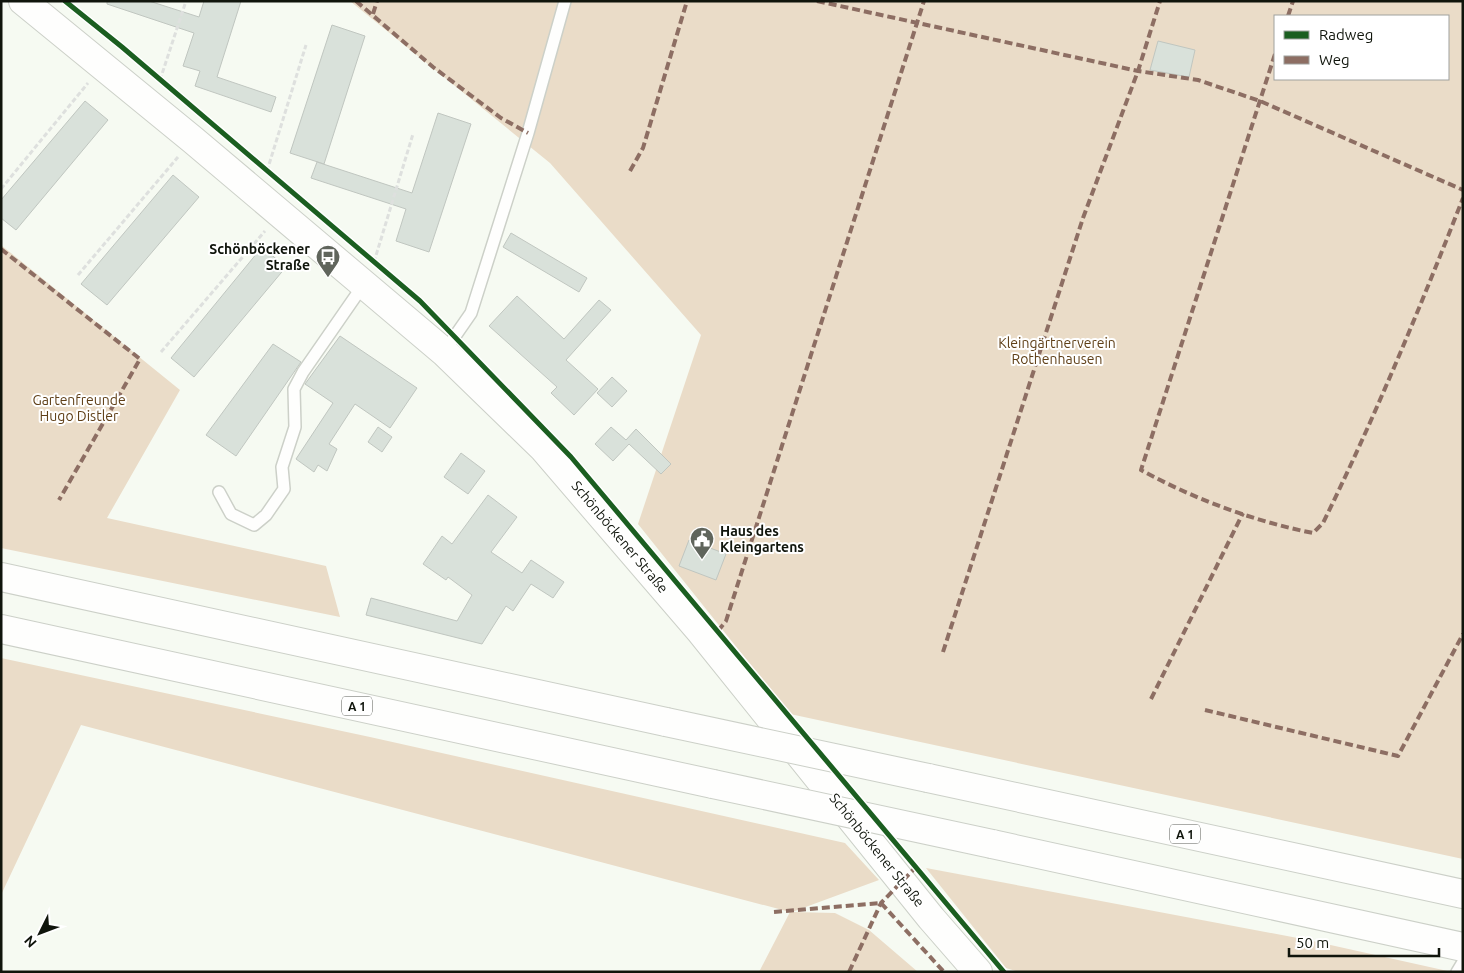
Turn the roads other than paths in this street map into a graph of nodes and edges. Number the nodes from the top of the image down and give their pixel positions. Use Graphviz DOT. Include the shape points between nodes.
graph roads {
  1 [pos="22,1"];
  2 [pos="565,1"];
  3 [pos="373,271"];
  4 [pos="444,352"];
  5 [pos="219,492"];
  6 [pos="1,577"];
  7 [pos="1,629"];
  8 [pos="1453,891"];
  9 [pos="1463,947"];
  10 [pos="1463,962"];
  11 [pos="978,972"];
  12 [pos="1457,972"];
  1 -- 3 [label="main road, Schönböckener Straße"];
  2 -- 4 [label="lane" via="528,133 471,313"];
  3 -- 4 [label="main road, Schönböckener Straße"];
  3 -- 5 [label="lane" via="294,389 295,427 282,467 284,489 271,509 254,526 231,514"];
  4 -- 11 [label="main road, Schönböckener Straße" via="543,448 701,632"];
  6 -- 8 [label="main road, A 1, bridge"];
  7 -- 9 [label="main road, A 1, bridge"];
  10 -- 12 [label="lane"];
}
